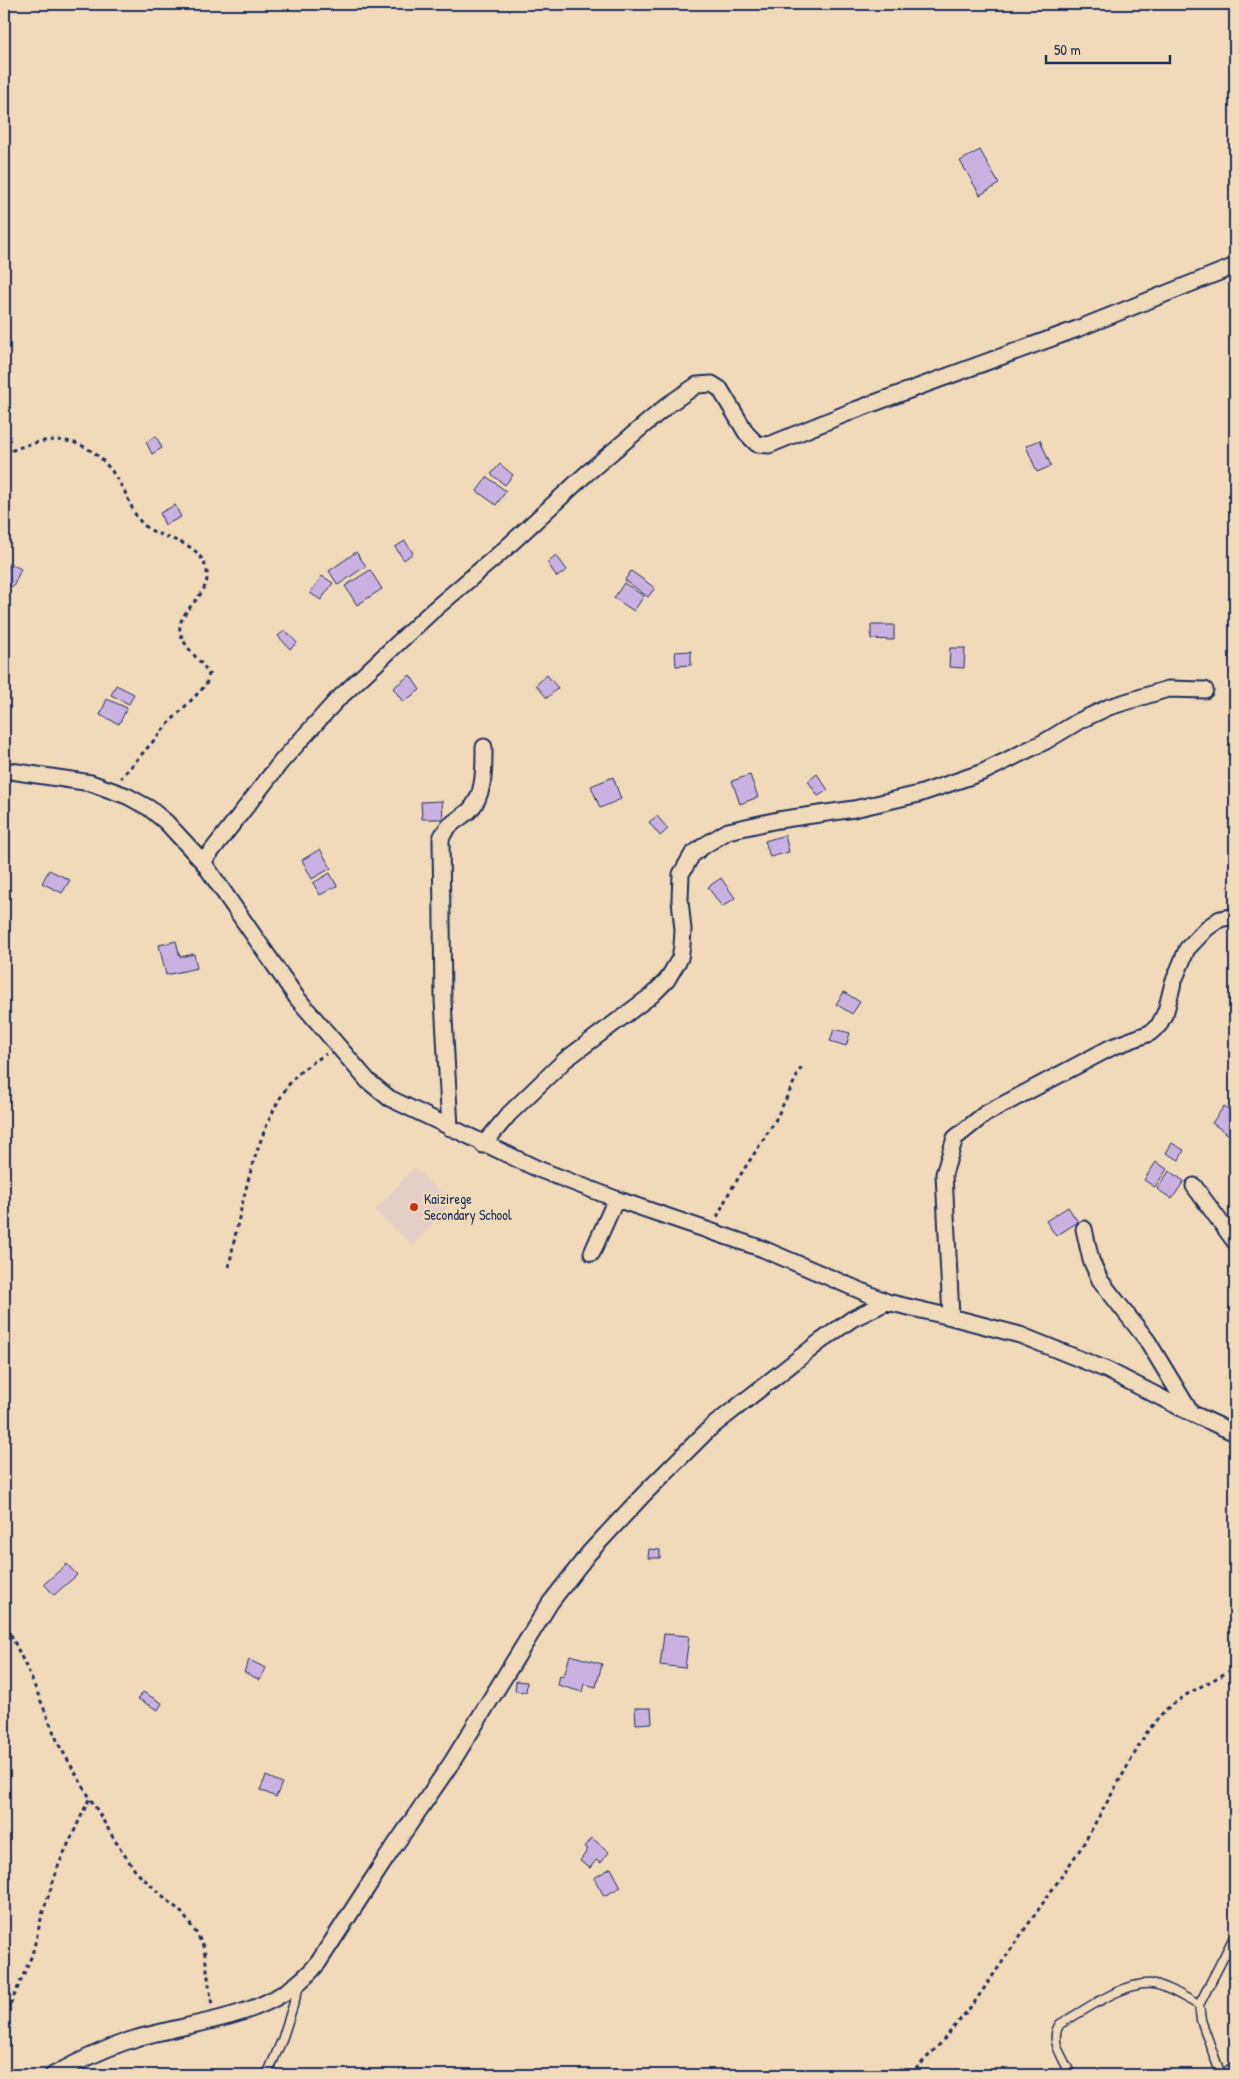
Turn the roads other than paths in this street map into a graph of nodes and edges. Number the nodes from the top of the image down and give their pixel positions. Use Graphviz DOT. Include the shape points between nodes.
graph roads {
  1 [pos="1235,266"];
  2 [pos="1205,690"];
  3 [pos="484,747"];
  4 [pos="4,770"];
  5 [pos="203,862"];
  6 [pos="1235,916"];
  7 [pos="450,1128"];
  8 [pos="483,1145"];
  9 [pos="1194,1186"];
  10 [pos="616,1199"];
  11 [pos="1084,1229"];
  12 [pos="1235,1242"];
  13 [pos="592,1253"];
  14 [pos="887,1302"];
  15 [pos="951,1317"];
  16 [pos="1191,1413"];
  17 [pos="1235,1433"];
  18 [pos="1235,1934"];
  19 [pos="306,1978"];
  20 [pos="1199,2005"];
  21 [pos="1235,2065"];
  22 [pos="53,2075"];
  23 [pos="267,2075"];
  24 [pos="1071,2075"];
  25 [pos="1222,2075"];
  1 -- 5 [label="street" via="769,445 757,444 748,434 720,389 712,384 697,385 669,404 586,474 336,701 281,762"];
  2 -- 8 [label="street" via="1168,689 1109,707 983,772 919,794 728,831 705,845 692,855 681,874 682,946 680,958 667,980 652,995 565,1060"];
  3 -- 7 [label="street" via="478,798 471,809 443,833 440,852"];
  4 -- 5 [label="street" via="91,782 127,796 166,822"];
  5 -- 7 [label="street" via="296,998 368,1082 389,1098"];
  6 -- 15 [label="street" via="1220,919 1207,928 1188,949 1173,983 1166,1011 1159,1025 1150,1033 1112,1047 985,1114 956,1138 944,1174"];
  7 -- 8 [label="street"];
  8 -- 10 [label="street"];
  9 -- 12 [label="street"];
  10 -- 13 [label="street"];
  10 -- 14 [label="street" via="763,1249"];
  11 -- 16 [label="street" via="1090,1260 1100,1280 1147,1340"];
  14 -- 15 [label="street"];
  14 -- 19 [label="street" via="852,1318 709,1429 588,1553 550,1603 452,1762"];
  15 -- 16 [label="street" via="1020,1335 1107,1370"];
  16 -- 17 [label="street"];
  18 -- 20 [label="lane"];
  19 -- 22 [label="street" via="258,2008 133,2039 87,2056"];
  19 -- 23 [label="lane" via="298,1990"];
  20 -- 24 [label="lane" via="1154,1984 1140,1984 1116,1993 1060,2024 1056,2030 1055,2041"];
  20 -- 25 [label="lane" via="1201,2020"];
  21 -- 25 [label="lane"];
}
